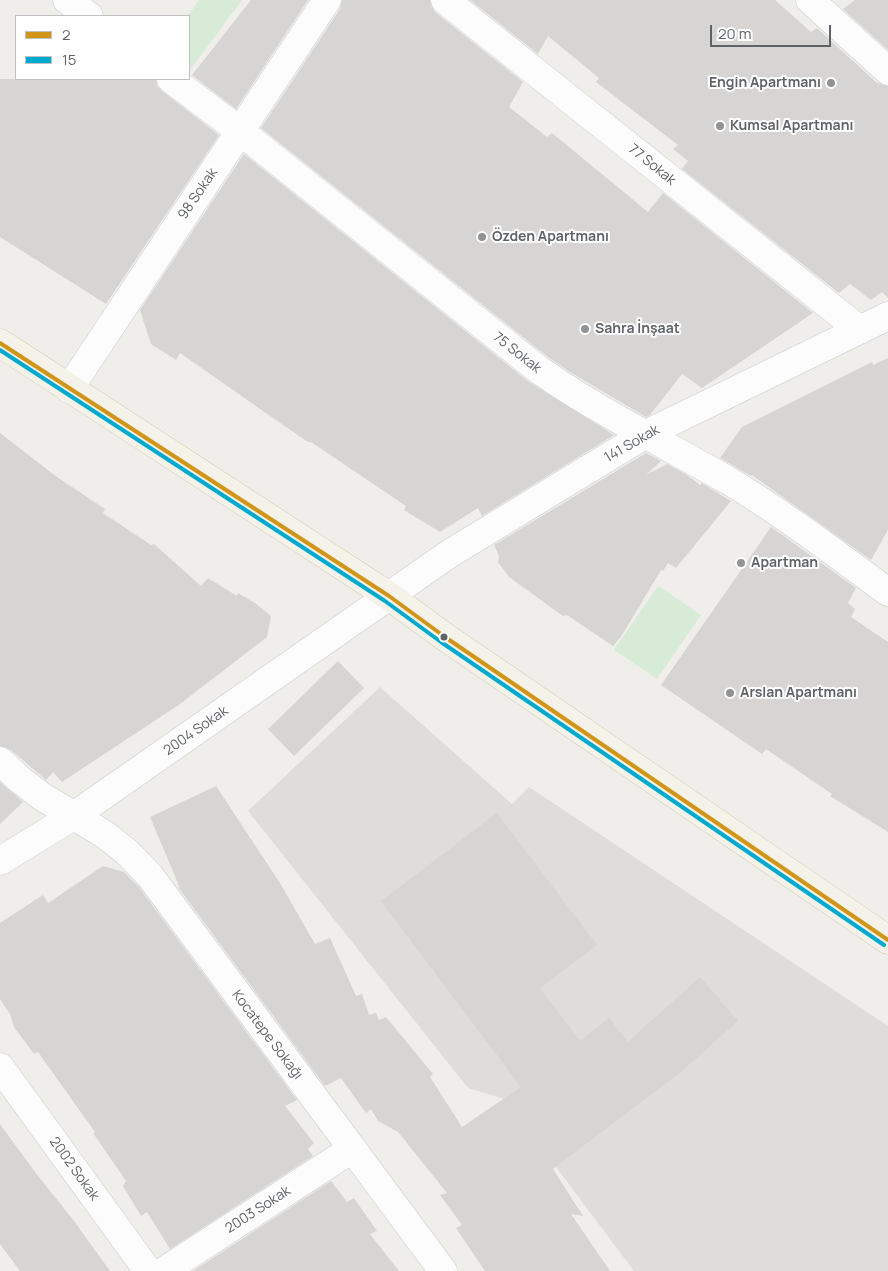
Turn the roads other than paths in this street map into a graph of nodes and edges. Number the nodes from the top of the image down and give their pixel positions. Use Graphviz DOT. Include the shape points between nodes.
graph roads {
  1 [pos="67,0"];
  2 [pos="327,0"];
  3 [pos="445,0"];
  4 [pos="810,0"];
  5 [pos="88,15"];
  6 [pos="888,71"];
  7 [pos="172,80"];
  8 [pos="240,131"];
  9 [pos="888,316"];
  10 [pos="860,330"];
  11 [pos="0,343"];
  12 [pos="69,388"];
  13 [pos="646,434"];
  14 [pos="888,592"];
  15 [pos="389,596"];
  16 [pos="0,761"];
  17 [pos="75,815"];
  18 [pos="0,861"];
  19 [pos="888,940"];
  20 [pos="0,1067"];
  21 [pos="352,1149"];
  22 [pos="148,1271"];
  23 [pos="164,1271"];
  24 [pos="443,1271"];
  1 -- 5 [label="street"];
  2 -- 8 [label="street, 98 Sokak"];
  3 -- 10 [label="street, 77 Sokak"];
  4 -- 6 [label="street"];
  7 -- 8 [label="street, 75 Sokak"];
  8 -- 12 [label="street, 98 Sokak"];
  8 -- 13 [label="street, 75 Sokak" via="539,370 575,395"];
  9 -- 10 [label="street, 141 Sokak"];
  10 -- 13 [label="street, 141 Sokak"];
  11 -- 12 [label="main road"];
  12 -- 15 [label="main road"];
  13 -- 14 [label="street, 75 Sokak" via="730,482 801,528"];
  13 -- 15 [label="street, 141 Sokak" via="449,554"];
  15 -- 17 [label="street, 2004 Sokak"];
  15 -- 19 [label="main road"];
  16 -- 17 [label="street, Kocatepe Sokağı" via="41,796"];
  17 -- 18 [label="street, 2004 Sokak"];
  17 -- 21 [label="street, Kocatepe Sokağı" via="127,852 150,876"];
  20 -- 22 [label="street, 2002 Sokak"];
  21 -- 23 [label="street, 2003 Sokak"];
  21 -- 24 [label="street, Kocatepe Sokağı"];
}
